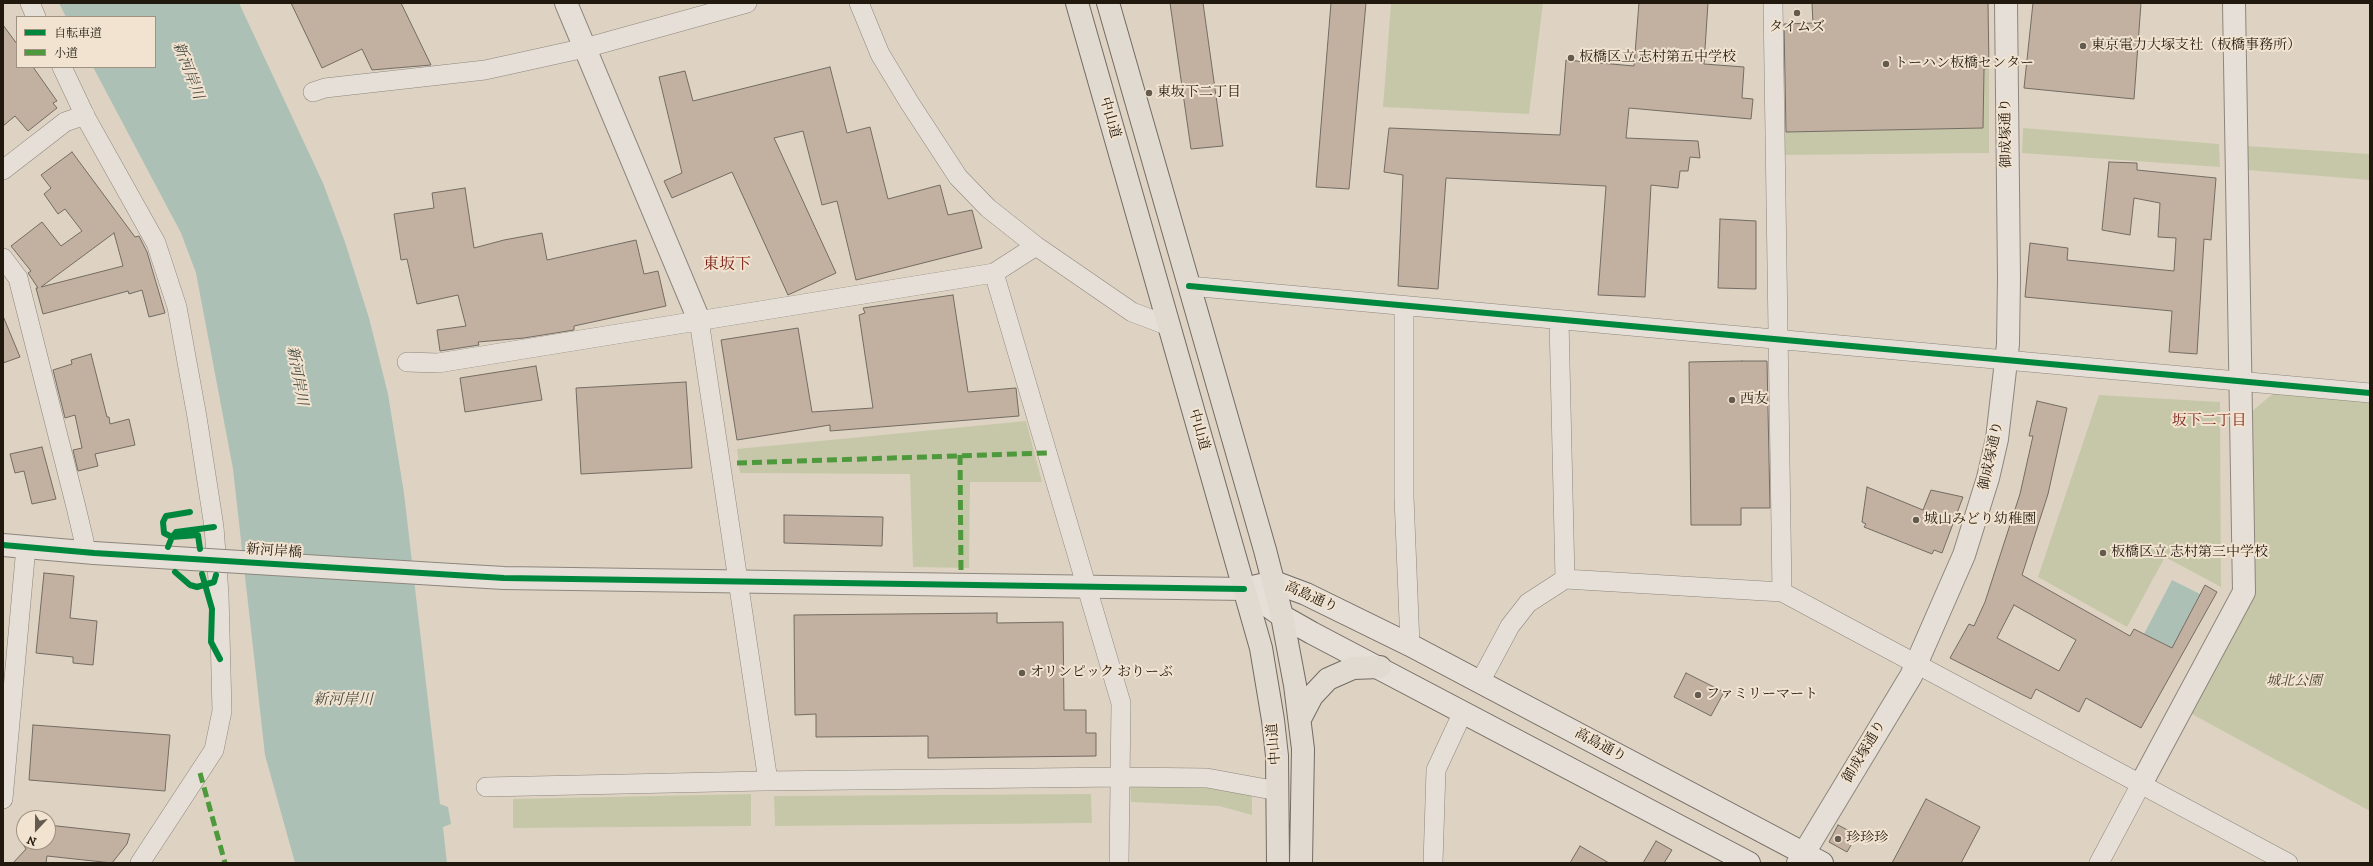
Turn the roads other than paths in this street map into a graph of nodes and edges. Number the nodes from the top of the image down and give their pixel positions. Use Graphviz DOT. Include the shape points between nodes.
graph roads {
  1 [pos="30,3"];
  2 [pos="566,3"];
  3 [pos="747,3"];
  4 [pos="860,3"];
  5 [pos="1077,3"];
  6 [pos="1108,3"];
  7 [pos="1773,3"];
  8 [pos="2006,3"];
  9 [pos="2234,3"];
  10 [pos="36,16"];
  11 [pos="585,48"];
  12 [pos="62,68"];
  13 [pos="313,92"];
  14 [pos="85,115"];
  15 [pos="3,170"];
  16 [pos="1036,246"];
  17 [pos="3,258"];
  18 [pos="994,273"];
  19 [pos="1189,286"];
  20 [pos="1404,306"];
  21 [pos="699,320"];
  22 [pos="1559,320"];
  23 [pos="1169,326"];
  24 [pos="1778,340"];
  25 [pos="2006,361"];
  26 [pos="407,362"];
  27 [pos="2241,382"];
  28 [pos="2370,393"];
  29 [pos="3,545"];
  30 [pos="26,547"];
  31 [pos="88,552"];
  32 [pos="1564,579"];
  33 [pos="739,582"];
  34 [pos="1274,582"];
  35 [pos="1088,587"];
  36 [pos="1244,588"];
  37 [pos="1782,592"];
  38 [pos="1282,616"];
  39 [pos="1410,645"];
  40 [pos="1916,664"];
  41 [pos="1380,667"];
  42 [pos="1480,682"];
  43 [pos="1464,712"];
  44 [pos="1300,719"];
  45 [pos="1122,777"];
  46 [pos="768,781"];
  47 [pos="2141,784"];
  48 [pos="486,787"];
  49 [pos="1278,791"];
  50 [pos="3,799"];
  51 [pos="1808,860"];
  52 [pos="140,863"];
  53 [pos="1119,863"];
  54 [pos="1278,863"];
  55 [pos="1301,863"];
  56 [pos="1434,863"];
  57 [pos="1749,863"];
  58 [pos="2098,863"];
  59 [pos="2288,863"];
  1 -- 10 [label="street"];
  2 -- 11 [label="street"];
  3 -- 11 [label="street"];
  4 -- 16 [label="street" via="880,54 958,177 988,208"];
  5 -- 23 [label="highway, 中山道"];
  6 -- 19 [label="highway, 中山道"];
  7 -- 24 [label="street"];
  8 -- 25 [label="street, 御成塚通り" via="2009,278"];
  9 -- 27 [label="street"];
  11 -- 13 [label="street" via="485,70 325,88"];
  11 -- 21 [label="street"];
  12 -- 14 [label="street"];
  14 -- 15 [label="street" via="65,122"];
  14 -- 52 [label="street" via="156,243 177,307 214,527 219,594 222,711 214,750"];
  16 -- 18 [label="street"];
  16 -- 23 [label="street" via="1132,312"];
  17 -- 31 [label="street" via="18,278"];
  18 -- 21 [label="street"];
  18 -- 35 [label="street"];
  19 -- 20 [label="street"];
  19 -- 34 [label="highway, 中山道"];
  20 -- 22 [label="street"];
  20 -- 39 [label="street" via="1404,497"];
  21 -- 26 [label="street" via="438,363"];
  21 -- 33 [label="street"];
  22 -- 24 [label="street"];
  22 -- 32 [label="street"];
  23 -- 36 [label="highway, 中山道"];
  24 -- 25 [label="street"];
  24 -- 37 [label="street"];
  25 -- 27 [label="street"];
  25 -- 40 [label="street, 御成塚通り" via="1997,439 1977,517 1949,592"];
  27 -- 28 [label="street"];
  27 -- 47 [label="street" via="2244,592"];
  29 -- 30 [label="street, 新河岸橋"];
  30 -- 31 [label="street, 新河岸橋"];
  30 -- 50 [label="street"];
  31 -- 33 [label="street, 新河岸橋, bridge" via="452,575"];
  32 -- 37 [label="street"];
  32 -- 42 [label="street" via="1528,603 1510,626"];
  33 -- 35 [label="street, 新河岸橋"];
  33 -- 46 [label="street"];
  34 -- 36 [label="street, 高島通り"];
  34 -- 38 [label="highway, 中山道"];
  34 -- 39 [label="street, 高島通り" via="1306,594"];
  35 -- 36 [label="street, 新河岸橋"];
  35 -- 45 [label="street" via="1121,703"];
  36 -- 38 [label="street, 高島通り"];
  36 -- 49 [label="highway, 中山道" via="1268,683 1277,756"];
  37 -- 40 [label="street"];
  38 -- 41 [label="street, 高島通り"];
  38 -- 44 [label="highway, 中山道"];
  39 -- 42 [label="street, 高島通り"];
  40 -- 47 [label="street"];
  40 -- 51 [label="street, 御成塚通り"];
  41 -- 43 [label="street, 高島通り"];
  41 -- 44 [label="highway" via="1353,668 1328,679 1312,696"];
  42 -- 51 [label="street, 高島通り"];
  43 -- 56 [label="street" via="1436,770"];
  43 -- 57 [label="street, 高島通り"];
  44 -- 55 [label="highway, 中山道" via="1303,785"];
  45 -- 46 [label="street"];
  45 -- 49 [label="street" via="1207,778"];
  45 -- 53 [label="street"];
  46 -- 48 [label="street"];
  47 -- 58 [label="street"];
  47 -- 59 [label="street"];
  49 -- 54 [label="highway, 中山道"];
}
